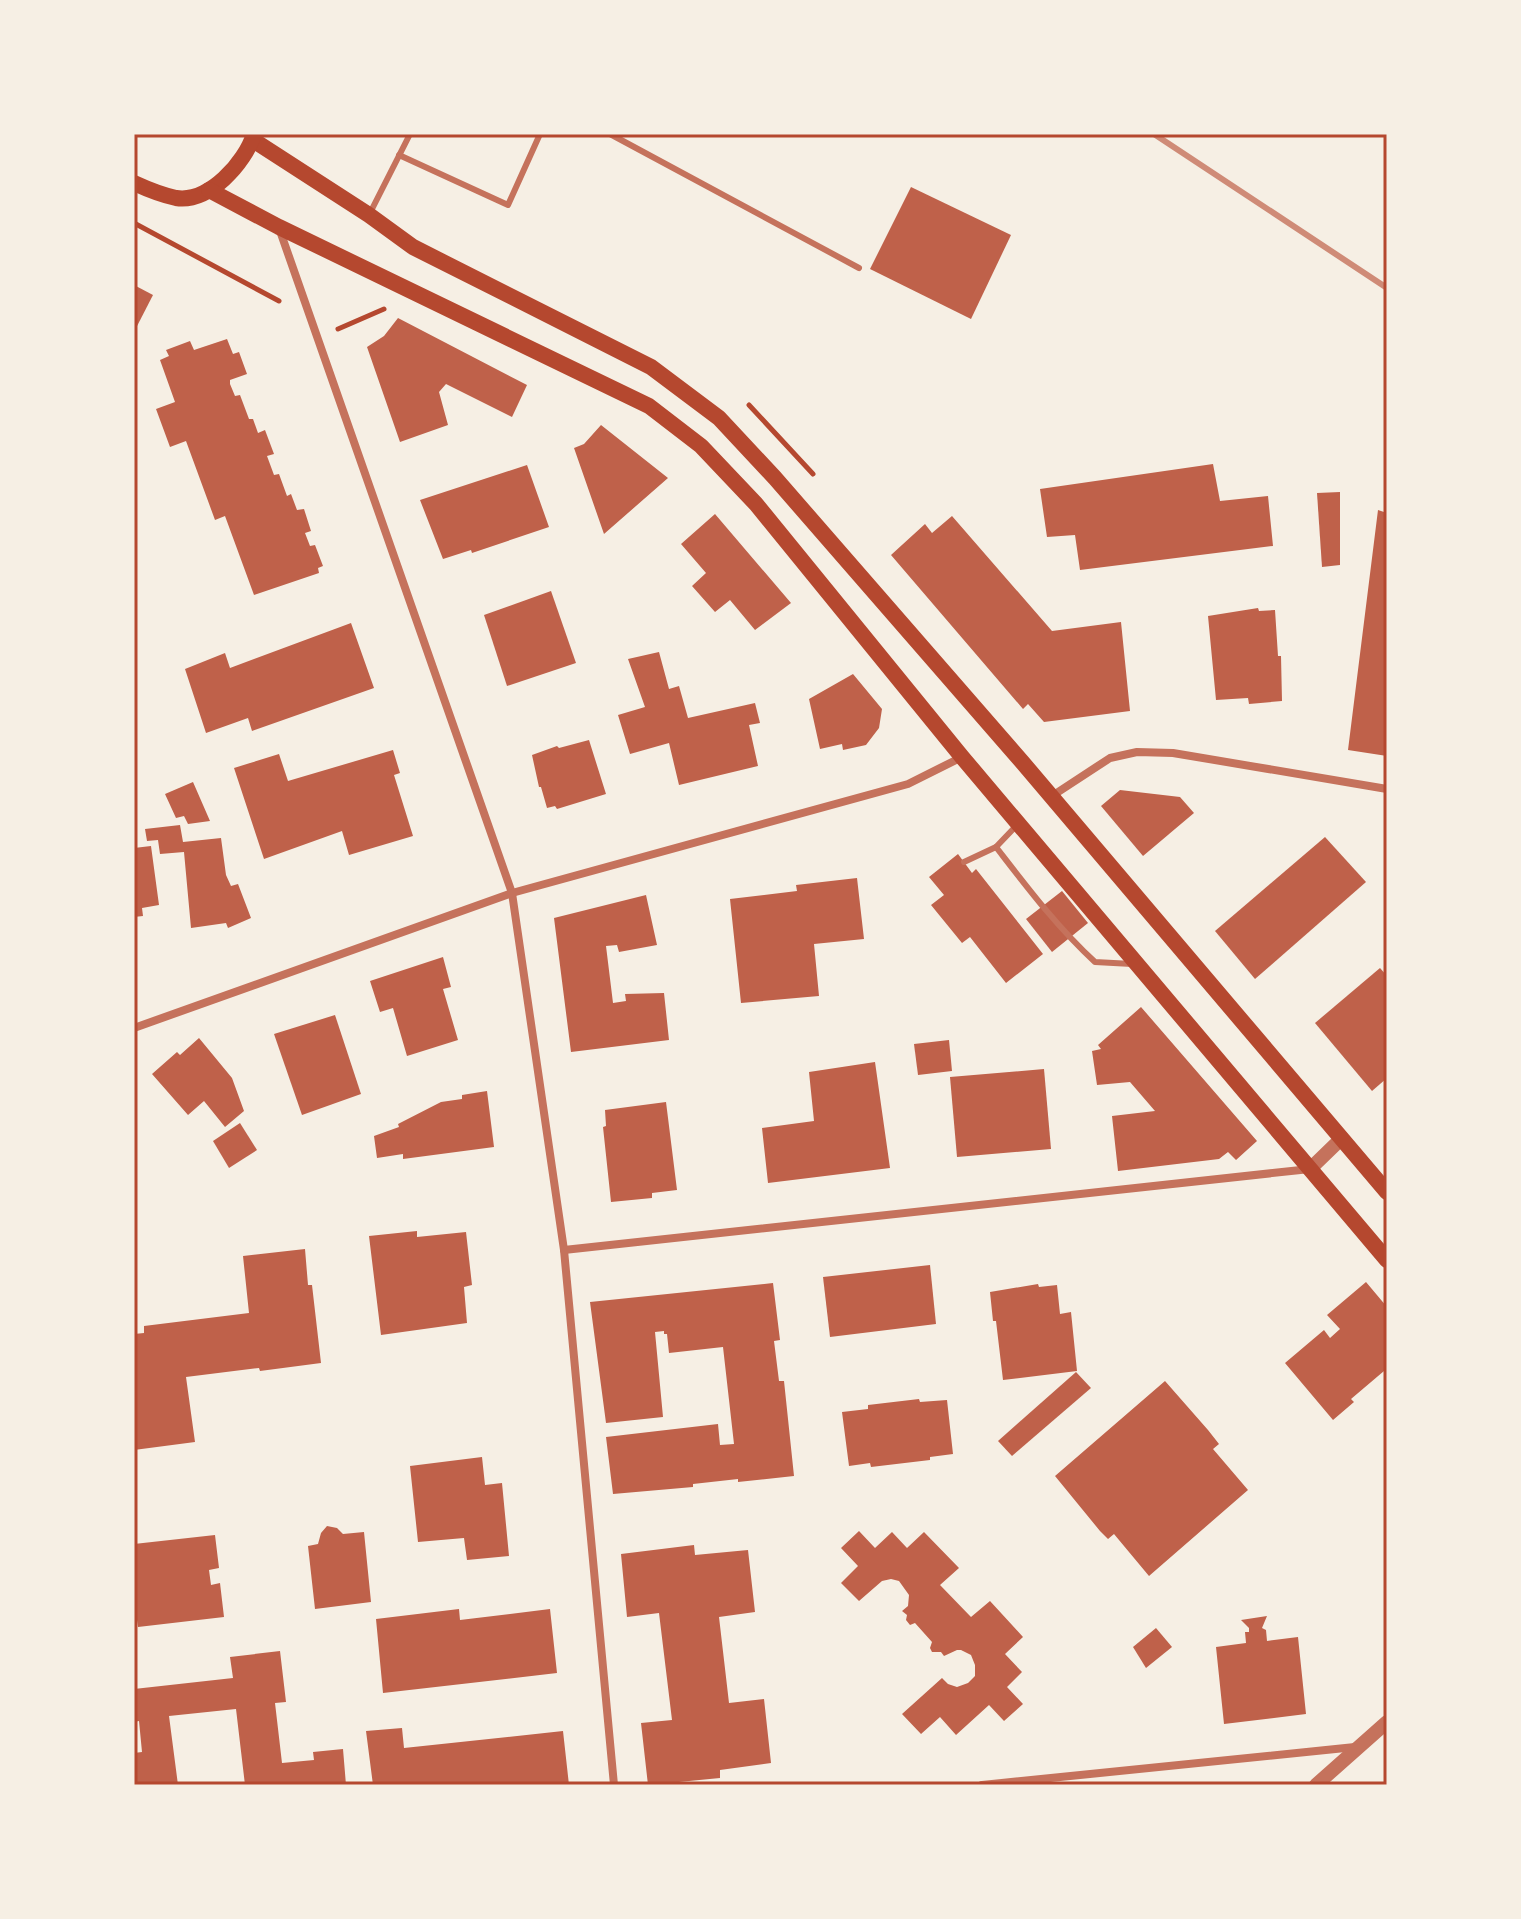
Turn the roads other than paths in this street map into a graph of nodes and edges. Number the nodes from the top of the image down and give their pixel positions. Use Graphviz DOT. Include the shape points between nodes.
graph roads {
  1 [pos="410,134"];
  2 [pos="540,134"];
  3 [pos="610,134"];
  4 [pos="253,137"];
  5 [pos="399,155"];
  6 [pos="134,183"];
  7 [pos="209,190"];
  8 [pos="369,215"];
  9 [pos="279,227"];
  10 [pos="859,268"];
  11 [pos="962,757"];
  12 [pos="1387,789"];
  13 [pos="1052,796"];
  14 [pos="1020,822"];
  15 [pos="996,847"];
  16 [pos="964,862"];
  17 [pos="512,893"];
  18 [pos="1138,964"];
  19 [pos="134,1028"];
  20 [pos="1342,1138"];
  21 [pos="1310,1169"];
  22 [pos="1387,1192"];
  23 [pos="564,1250"];
  24 [pos="1387,1260"];
  25 [pos="1387,1722"];
  26 [pos="1360,1746"];
  27 [pos="614,1785"];
  28 [pos="982,1785"];
  29 [pos="1316,1785"];
  1 -- 5 [label="lane"];
  2 -- 5 [label="lane" via="508,205"];
  3 -- 10 [label="lane"];
  4 -- 7 [label="main road" via="236,169"];
  4 -- 8 [label="main road"];
  5 -- 8 [label="lane"];
  6 -- 7 [label="main road" via="179,198"];
  7 -- 9 [label="main road"];
  8 -- 13 [label="main road" via="413,247 651,367 719,418"];
  9 -- 11 [label="main road" via="660,414 701,446 756,504"];
  9 -- 17 [label="street"];
  11 -- 14 [label="main road"];
  11 -- 17 [label="street" via="908,784"];
  12 -- 13 [label="street" via="1173,753 1137,752 1110,758"];
  13 -- 20 [label="main road"];
  14 -- 15 [label="lane"];
  14 -- 18 [label="main road"];
  15 -- 16 [label="lane"];
  15 -- 18 [label="lane" via="1069,938 1095,962"];
  17 -- 19 [label="street"];
  17 -- 23 [label="street"];
  18 -- 21 [label="main road"];
  20 -- 21 [label="street"];
  20 -- 22 [label="main road"];
  21 -- 23 [label="street"];
  21 -- 24 [label="main road"];
  23 -- 27 [label="street"];
  25 -- 26 [label="street"];
  26 -- 28 [label="street"];
  26 -- 29 [label="street"];
}
